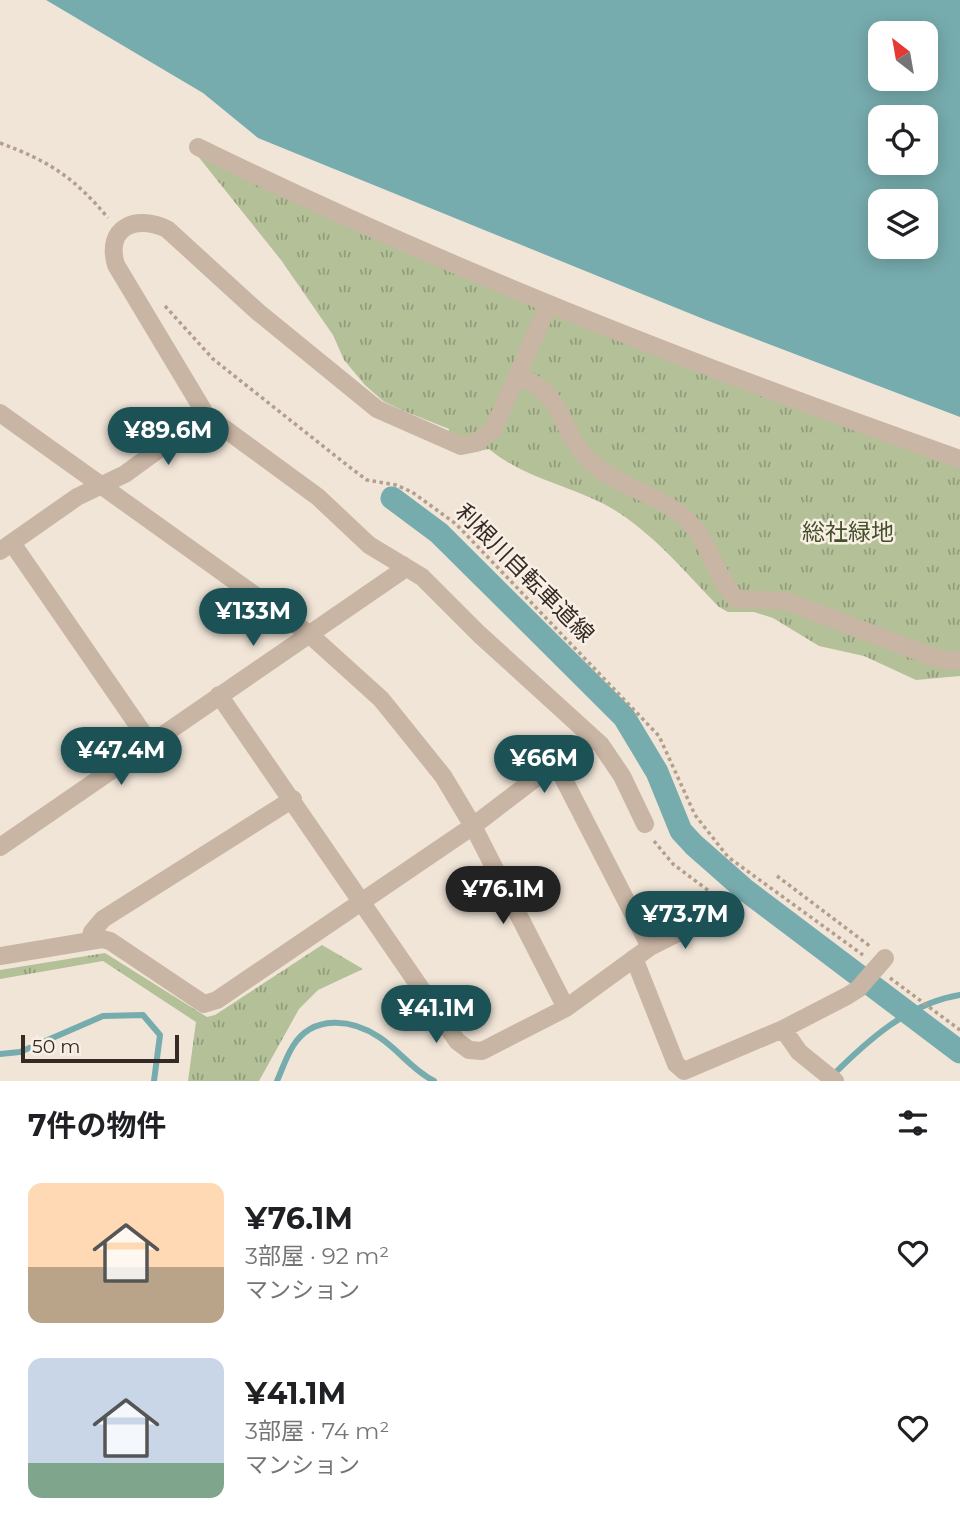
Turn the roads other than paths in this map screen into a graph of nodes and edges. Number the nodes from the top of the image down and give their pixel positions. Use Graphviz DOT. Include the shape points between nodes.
graph roads {
  1 [pos="198,147"];
  2 [pos="548,306"];
  3 [pos="518,375"];
  4 [pos="0,413"];
  5 [pos="206,415"];
  6 [pos="960,459"];
  7 [pos="101,484"];
  8 [pos="6,547"];
  9 [pos="403,565"];
  10 [pos="309,634"];
  11 [pos="960,661"];
  12 [pos="219,695"];
  13 [pos="591,736"];
  14 [pos="150,743"];
  15 [pos="553,763"];
  16 [pos="293,799"];
  17 [pos="645,824"];
  18 [pos="473,826"];
  19 [pos="0,847"];
  20 [pos="363,901"];
  21 [pos="718,913"];
  22 [pos="90,940"];
  23 [pos="650,947"];
  24 [pos="0,956"];
  25 [pos="634,958"];
  26 [pos="875,964"];
  27 [pos="566,1009"];
  28 [pos="783,1028"];
  29 [pos="835,1081"];
  1 -- 2 [label="street"];
  2 -- 3 [label="street"];
  2 -- 6 [label="street"];
  3 -- 5 [label="street" via="496,424 483,439 461,446 435,436 362,398 167,229 136,223 115,238 116,265"];
  3 -- 11 [label="street" via="548,392 581,450 603,472 688,521 736,599 786,601 938,659"];
  4 -- 7 [label="street"];
  5 -- 7 [label="street" via="125,474"];
  5 -- 9 [label="street" via="317,497 369,545"];
  7 -- 8 [label="street"];
  7 -- 10 [label="street"];
  8 -- 14 [label="street"];
  9 -- 10 [label="street" via="401,572"];
  9 -- 13 [label="street" via="422,577"];
  10 -- 12 [label="street"];
  10 -- 18 [label="street" via="381,699 417,740"];
  12 -- 14 [label="street"];
  12 -- 16 [label="street"];
  13 -- 15 [label="street"];
  13 -- 17 [label="street" via="616,767"];
  14 -- 19 [label="street"];
  15 -- 18 [label="street"];
  15 -- 23 [label="street"];
  16 -- 20 [label="street"];
  16 -- 22 [label="street" via="103,919"];
  18 -- 20 [label="street"];
  18 -- 27 [label="street"];
  20 -- 22 [label="street" via="217,1000 204,1004 110,941"];
  20 -- 27 [label="street" via="457,1041 469,1050 482,1051"];
  21 -- 23 [label="street"];
  22 -- 24 [label="street"];
  23 -- 25 [label="street"];
  25 -- 27 [label="street"];
  25 -- 28 [label="street" via="677,1064 684,1071"];
  26 -- 28 [label="street" via="852,992"];
  28 -- 29 [label="street" via="799,1052"];
}
